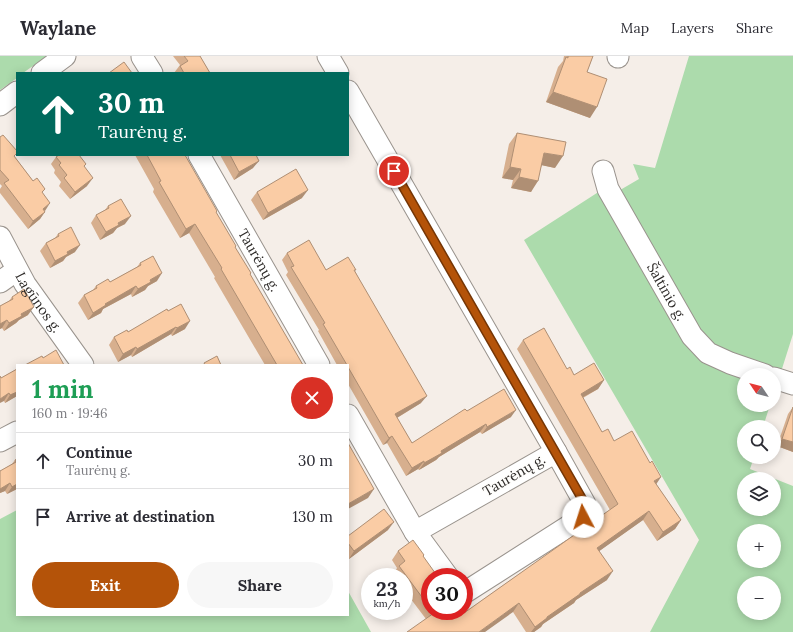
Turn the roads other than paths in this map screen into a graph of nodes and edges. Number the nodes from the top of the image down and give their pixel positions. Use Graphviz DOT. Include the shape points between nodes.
graph roads {
  1 [pos="65,56"];
  2 [pos="328,56"];
  3 [pos="43,72"];
  4 [pos="337,72"];
  5 [pos="16,93"];
  6 [pos="349,93"];
  7 [pos="0,104"];
  8 [pos="200,156"];
  9 [pos="603,171"];
  10 [pos="0,237"];
  11 [pos="17,270"];
  12 [pos="0,282"];
  13 [pos="82,364"];
  14 [pos="318,364"];
  15 [pos="743,368"];
  16 [pos="781,380"];
  17 [pos="793,384"];
  18 [pos="349,417"];
  19 [pos="16,433"];
  20 [pos="0,441"];
  21 [pos="556,452"];
  22 [pos="415,532"];
  23 [pos="441,568"];
  24 [pos="473,587"];
  1 -- 3 [label="street"];
  2 -- 4 [label="street"];
  5 -- 7 [label="street"];
  6 -- 21 [label="street, Taurėnų g."];
  8 -- 14 [label="street, Taurėnų g."];
  9 -- 15 [label="street, Šaltinio g." via="608,189 692,336 708,353"];
  10 -- 11 [label="street, Lagūnos g."];
  11 -- 12 [label="street"];
  11 -- 13 [label="street, Lagūnos g."];
  16 -- 17 [label="street"];
  18 -- 22 [label="street"];
  19 -- 20 [label="street"];
  21 -- 22 [label="street, Taurėnų g."];
  21 -- 24 [label="street" via="585,504 583,517"];
  22 -- 23 [label="street"];
}
